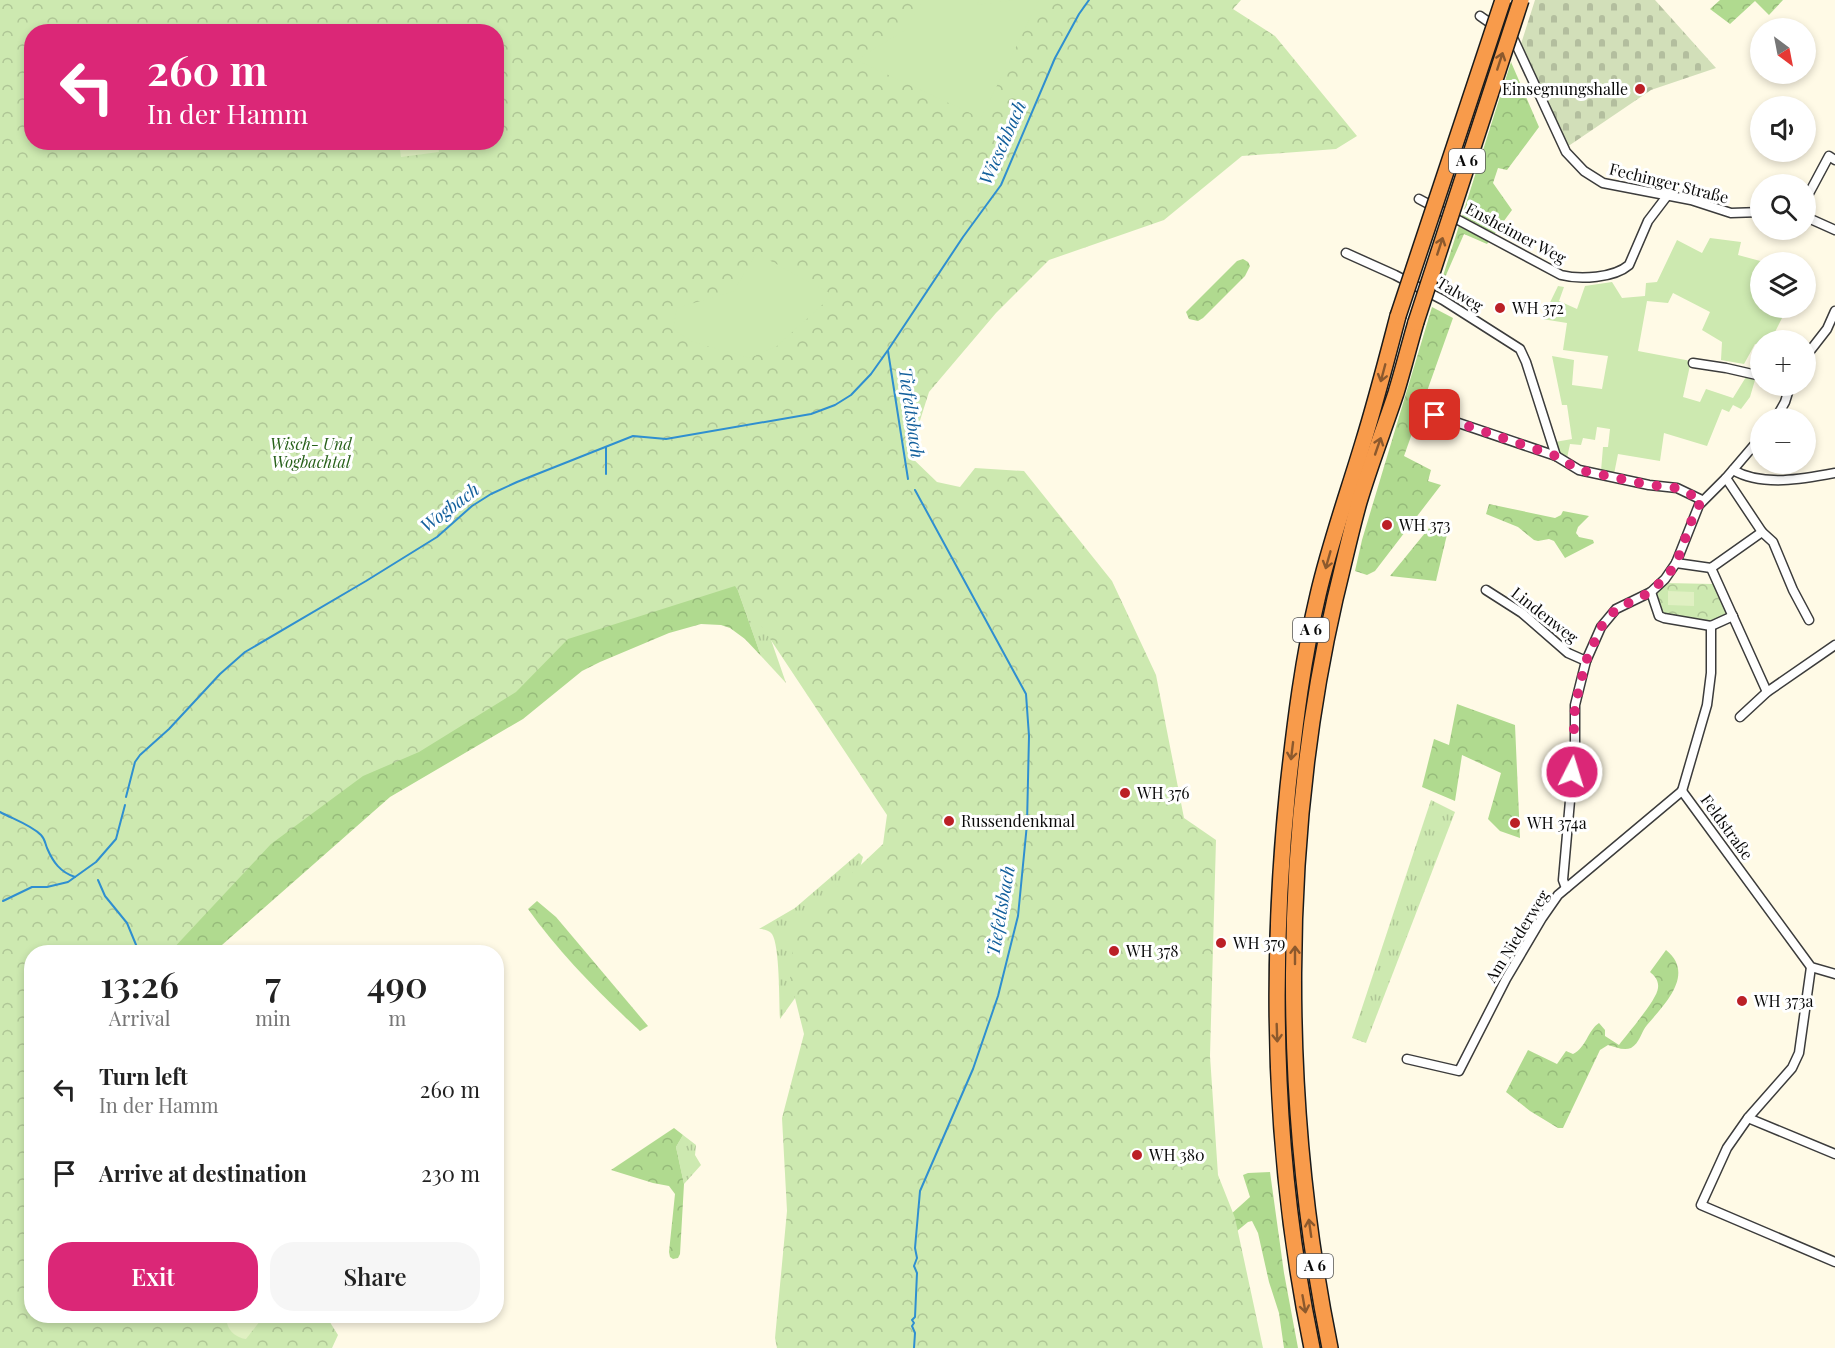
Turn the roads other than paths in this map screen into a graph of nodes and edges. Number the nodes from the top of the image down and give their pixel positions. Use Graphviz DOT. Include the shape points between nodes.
graph roads {
  1 [pos="1503,0"];
  2 [pos="1521,0"];
  3 [pos="1480,16"];
  4 [pos="1835,160"];
  5 [pos="1816,180"];
  6 [pos="1667,196"];
  7 [pos="1419,199"];
  8 [pos="1750,212"];
  9 [pos="1816,221"];
  10 [pos="1835,230"];
  11 [pos="1346,253"];
  12 [pos="1835,311"];
  13 [pos="1831,330"];
  14 [pos="1816,346"];
  15 [pos="1693,363"];
  16 [pos="1750,373"];
  17 [pos="1435,415"];
  18 [pos="1750,450"];
  19 [pos="1556,456"];
  20 [pos="1733,470"];
  21 [pos="1835,473"];
  22 [pos="1726,478"];
  23 [pos="1702,500"];
  24 [pos="1762,532"];
  25 [pos="1676,564"];
  26 [pos="1711,568"];
  27 [pos="1486,591"];
  28 [pos="1651,592"];
  29 [pos="1733,616"];
  30 [pos="1809,620"];
  31 [pos="1711,627"];
  32 [pos="1835,645"];
  33 [pos="1586,661"];
  34 [pos="1767,692"];
  35 [pos="1740,717"];
  36 [pos="1682,791"];
  37 [pos="1566,888"];
  38 [pos="1810,967"];
  39 [pos="1835,974"];
  40 [pos="1407,1059"];
  41 [pos="1748,1118"];
  42 [pos="1835,1154"];
  43 [pos="1835,1262"];
  44 [pos="1312,1348"];
  45 [pos="1330,1348"];
  1 -- 44 [label="highway, A 6, one-way, bridge" via="1398,316 1318,594 1304,667 1282,843 1277,1016 1287,1184"];
  45 -- 2 [label="highway, A 6, one-way, bridge" via="1304,1183 1296,1079 1295,928 1309,756 1335,599 1360,501"];
  3 -- 6 [label="street, Fechinger Straße" via="1514,40 1572,160 1603,183"];
  4 -- 5 [label="street" via="1829,156"];
  6 -- 7 [label="street, Ensheimer Weg" via="1648,221 1624,270 1575,278 1562,275"];
  6 -- 8 [label="street, Fechinger Straße" via="1731,213"];
  9 -- 10 [label="street"];
  11 -- 19 [label="street, Talweg" via="1443,300 1520,349"];
  12 -- 13 [label="street"];
  13 -- 14 [label="street"];
  15 -- 16 [label="street"];
  17 -- 19 [label="street"];
  18 -- 20 [label="street"];
  19 -- 23 [label="street" via="1579,470 1677,488"];
  20 -- 21 [label="street" via="1749,478 1785,480"];
  20 -- 22 [label="street"];
  22 -- 23 [label="street"];
  22 -- 24 [label="street"];
  23 -- 25 [label="street"];
  24 -- 26 [label="street"];
  24 -- 30 [label="street" via="1773,542"];
  25 -- 26 [label="street"];
  25 -- 28 [label="street"];
  26 -- 29 [label="street"];
  27 -- 33 [label="street, Lindenweg" via="1522,613 1568,653"];
  28 -- 31 [label="street" via="1659,616"];
  28 -- 33 [label="street" via="1609,615"];
  29 -- 31 [label="street"];
  29 -- 34 [label="street"];
  31 -- 36 [label="street, Feldstraße" via="1707,705"];
  32 -- 34 [label="street"];
  33 -- 37 [label="street" via="1575,714 1563,880"];
  34 -- 35 [label="street"];
  36 -- 37 [label="street, Am Niederweg"];
  36 -- 38 [label="street, Feldstraße"];
  37 -- 40 [label="street, Am Niederweg" via="1542,918 1506,979 1459,1071"];
  38 -- 39 [label="street"];
  38 -- 41 [label="street" via="1799,1053 1792,1068"];
  41 -- 42 [label="street"];
  41 -- 43 [label="street" via="1727,1148 1701,1205"];
}
